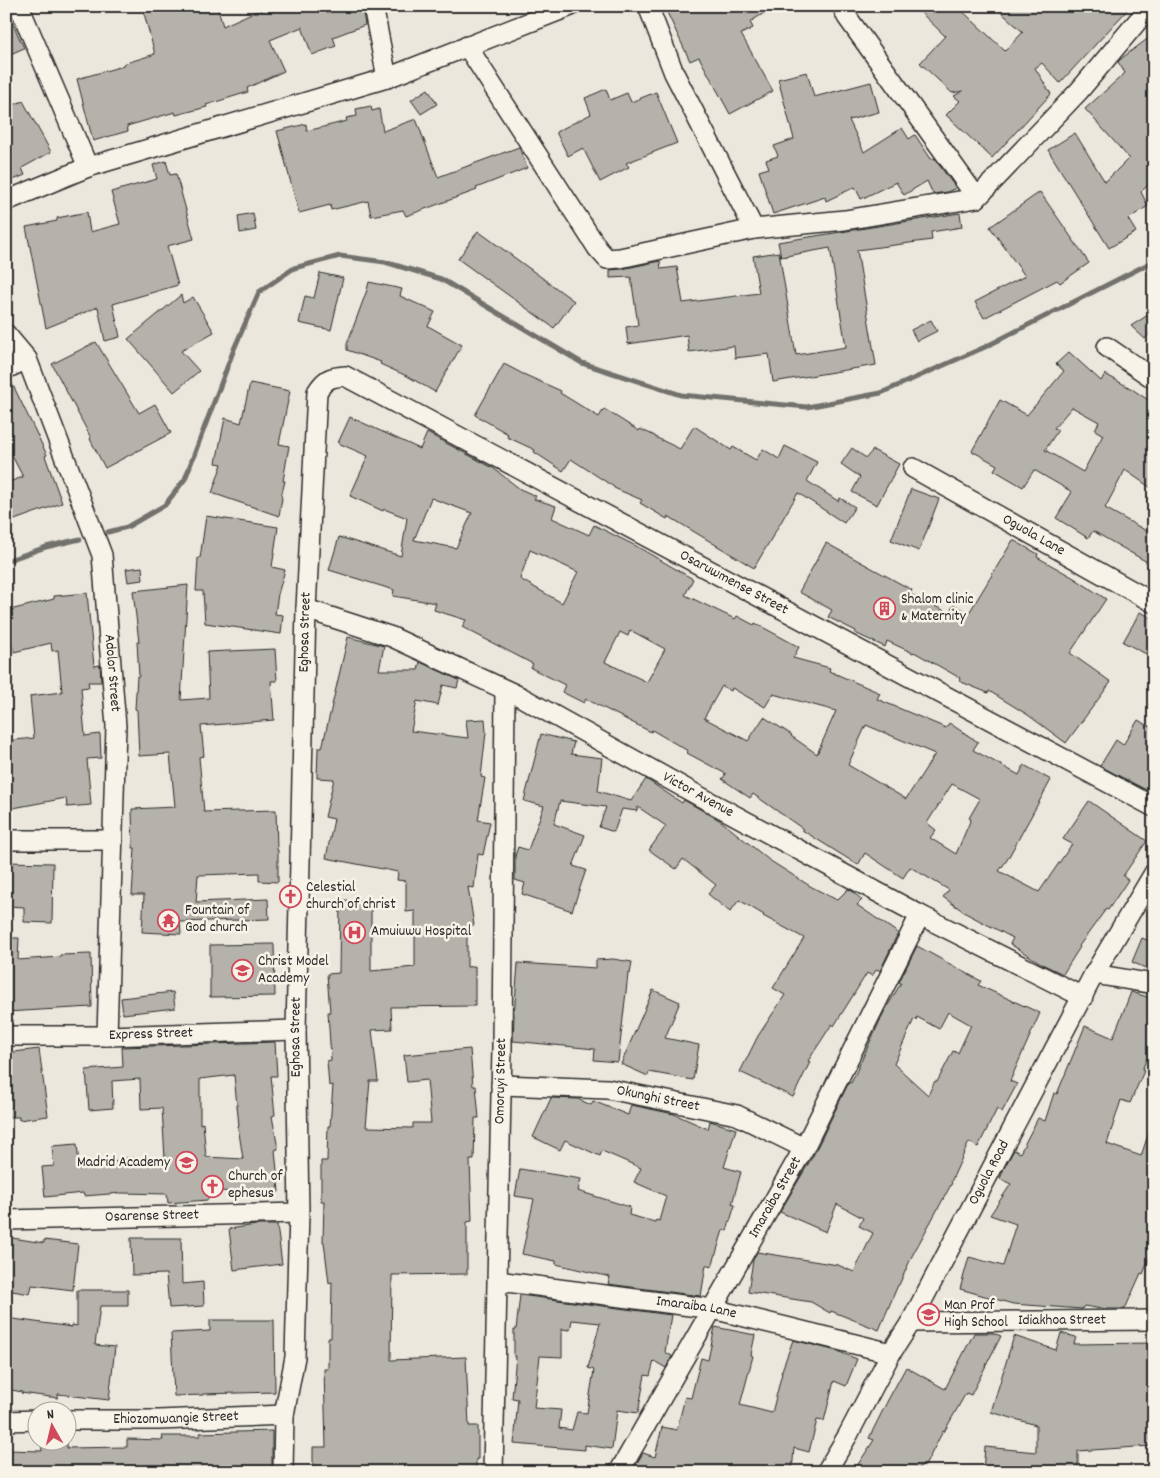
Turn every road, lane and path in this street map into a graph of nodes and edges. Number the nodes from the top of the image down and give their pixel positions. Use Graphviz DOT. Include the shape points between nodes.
graph roads {
  1 [pos="20,6"];
  2 [pos="373,6"];
  3 [pos="648,6"];
  4 [pos="842,6"];
  5 [pos="570,7"];
  6 [pos="1148,11"];
  7 [pos="467,46"];
  8 [pos="387,78"];
  9 [pos="88,167"];
  10 [pos="977,198"];
  11 [pos="6,201"];
  12 [pos="754,230"];
  13 [pos="6,334"];
  14 [pos="1107,347"];
  15 [pos="28,359"];
  16 [pos="6,370"];
  17 [pos="1154,379"];
  18 [pos="317,392"];
  19 [pos="913,468"];
  20 [pos="1154,603"];
  21 [pos="306,609"];
  22 [pos="505,690"];
  23 [pos="1154,807"];
  24 [pos="6,840"];
  25 [pos="113,840"];
  26 [pos="1154,873"];
  27 [pos="920,915"];
  28 [pos="1094,974"];
  29 [pos="1154,984"];
  30 [pos="1082,997"];
  31 [pos="296,1030"];
  32 [pos="6,1036"];
  33 [pos="107,1036"];
  34 [pos="501,1085"];
  35 [pos="804,1148"];
  36 [pos="298,1212"];
  37 [pos="6,1220"];
  38 [pos="498,1281"];
  39 [pos="713,1309"];
  40 [pos="1153,1318"];
  41 [pos="911,1322"];
  42 [pos="891,1353"];
  43 [pos="284,1415"];
  44 [pos="6,1420"];
  45 [pos="28,1420"];
  46 [pos="78,1420"];
  47 [pos="498,1471"];
  48 [pos="283,1472"];
  49 [pos="619,1472"];
  50 [pos="826,1472"];
  1 -- 9 [label="street"];
  2 -- 8 [label="street"];
  3 -- 12 [label="street" via="674,73"];
  4 -- 10 [label="street"];
  5 -- 7 [label="street"];
  6 -- 10 [label="street"];
  7 -- 8 [label="street"];
  7 -- 12 [label="street" via="607,259"];
  8 -- 9 [label="street"];
  9 -- 11 [label="street"];
  10 -- 12 [label="street" via="845,220"];
  13 -- 15 [label="street, Adolor Street"];
  14 -- 17 [label="street"];
  15 -- 16 [label="street"];
  15 -- 25 [label="street, Adolor Street" via="102,555 116,726"];
  18 -- 21 [label="street, Eghosa Street"];
  18 -- 23 [label="street, Osaruwmense Street" via="323,383 345,376"];
  19 -- 20 [label="street, Oguola Lane"];
  21 -- 22 [label="street, Victor Avenue" via="392,638"];
  21 -- 31 [label="street, Eghosa Street"];
  22 -- 27 [label="street, Victor Avenue"];
  22 -- 34 [label="street, Omoruyi Street"];
  24 -- 25 [label="street"];
  25 -- 33 [label="street, Adolor Street"];
  26 -- 28 [label="street, Oguola Road"];
  27 -- 30 [label="street, Victor Avenue"];
  27 -- 35 [label="street, Imaraiba Street"];
  28 -- 29 [label="street"];
  28 -- 30 [label="street, Oguola Road"];
  30 -- 41 [label="street, Oguola Road"];
  31 -- 33 [label="street, Express Street"];
  31 -- 36 [label="street, Eghosa Street"];
  32 -- 33 [label="street, Express Street"];
  34 -- 35 [label="street, Okunghi Street" via="608,1089 737,1115"];
  34 -- 38 [label="street, Omoruyi Street"];
  35 -- 39 [label="street, Imaraiba Street"];
  36 -- 37 [label="street, Osarense Street"];
  36 -- 43 [label="street, Eghosa Street" via="295,1357"];
  38 -- 39 [label="street, Imaraiba Lane"];
  38 -- 47 [label="street, Omoruyi Street"];
  39 -- 42 [label="street, Imaraiba Lane"];
  39 -- 49 [label="street, Imaraiba Street"];
  40 -- 41 [label="street, Idiakhoa Street"];
  41 -- 42 [label="street, Oguola Road"];
  42 -- 50 [label="street, Oguola Road"];
  43 -- 46 [label="street, Ehiozomwangie Street"];
  43 -- 48 [label="street, Eghosa Street"];
  44 -- 45 [label="street"];
}
